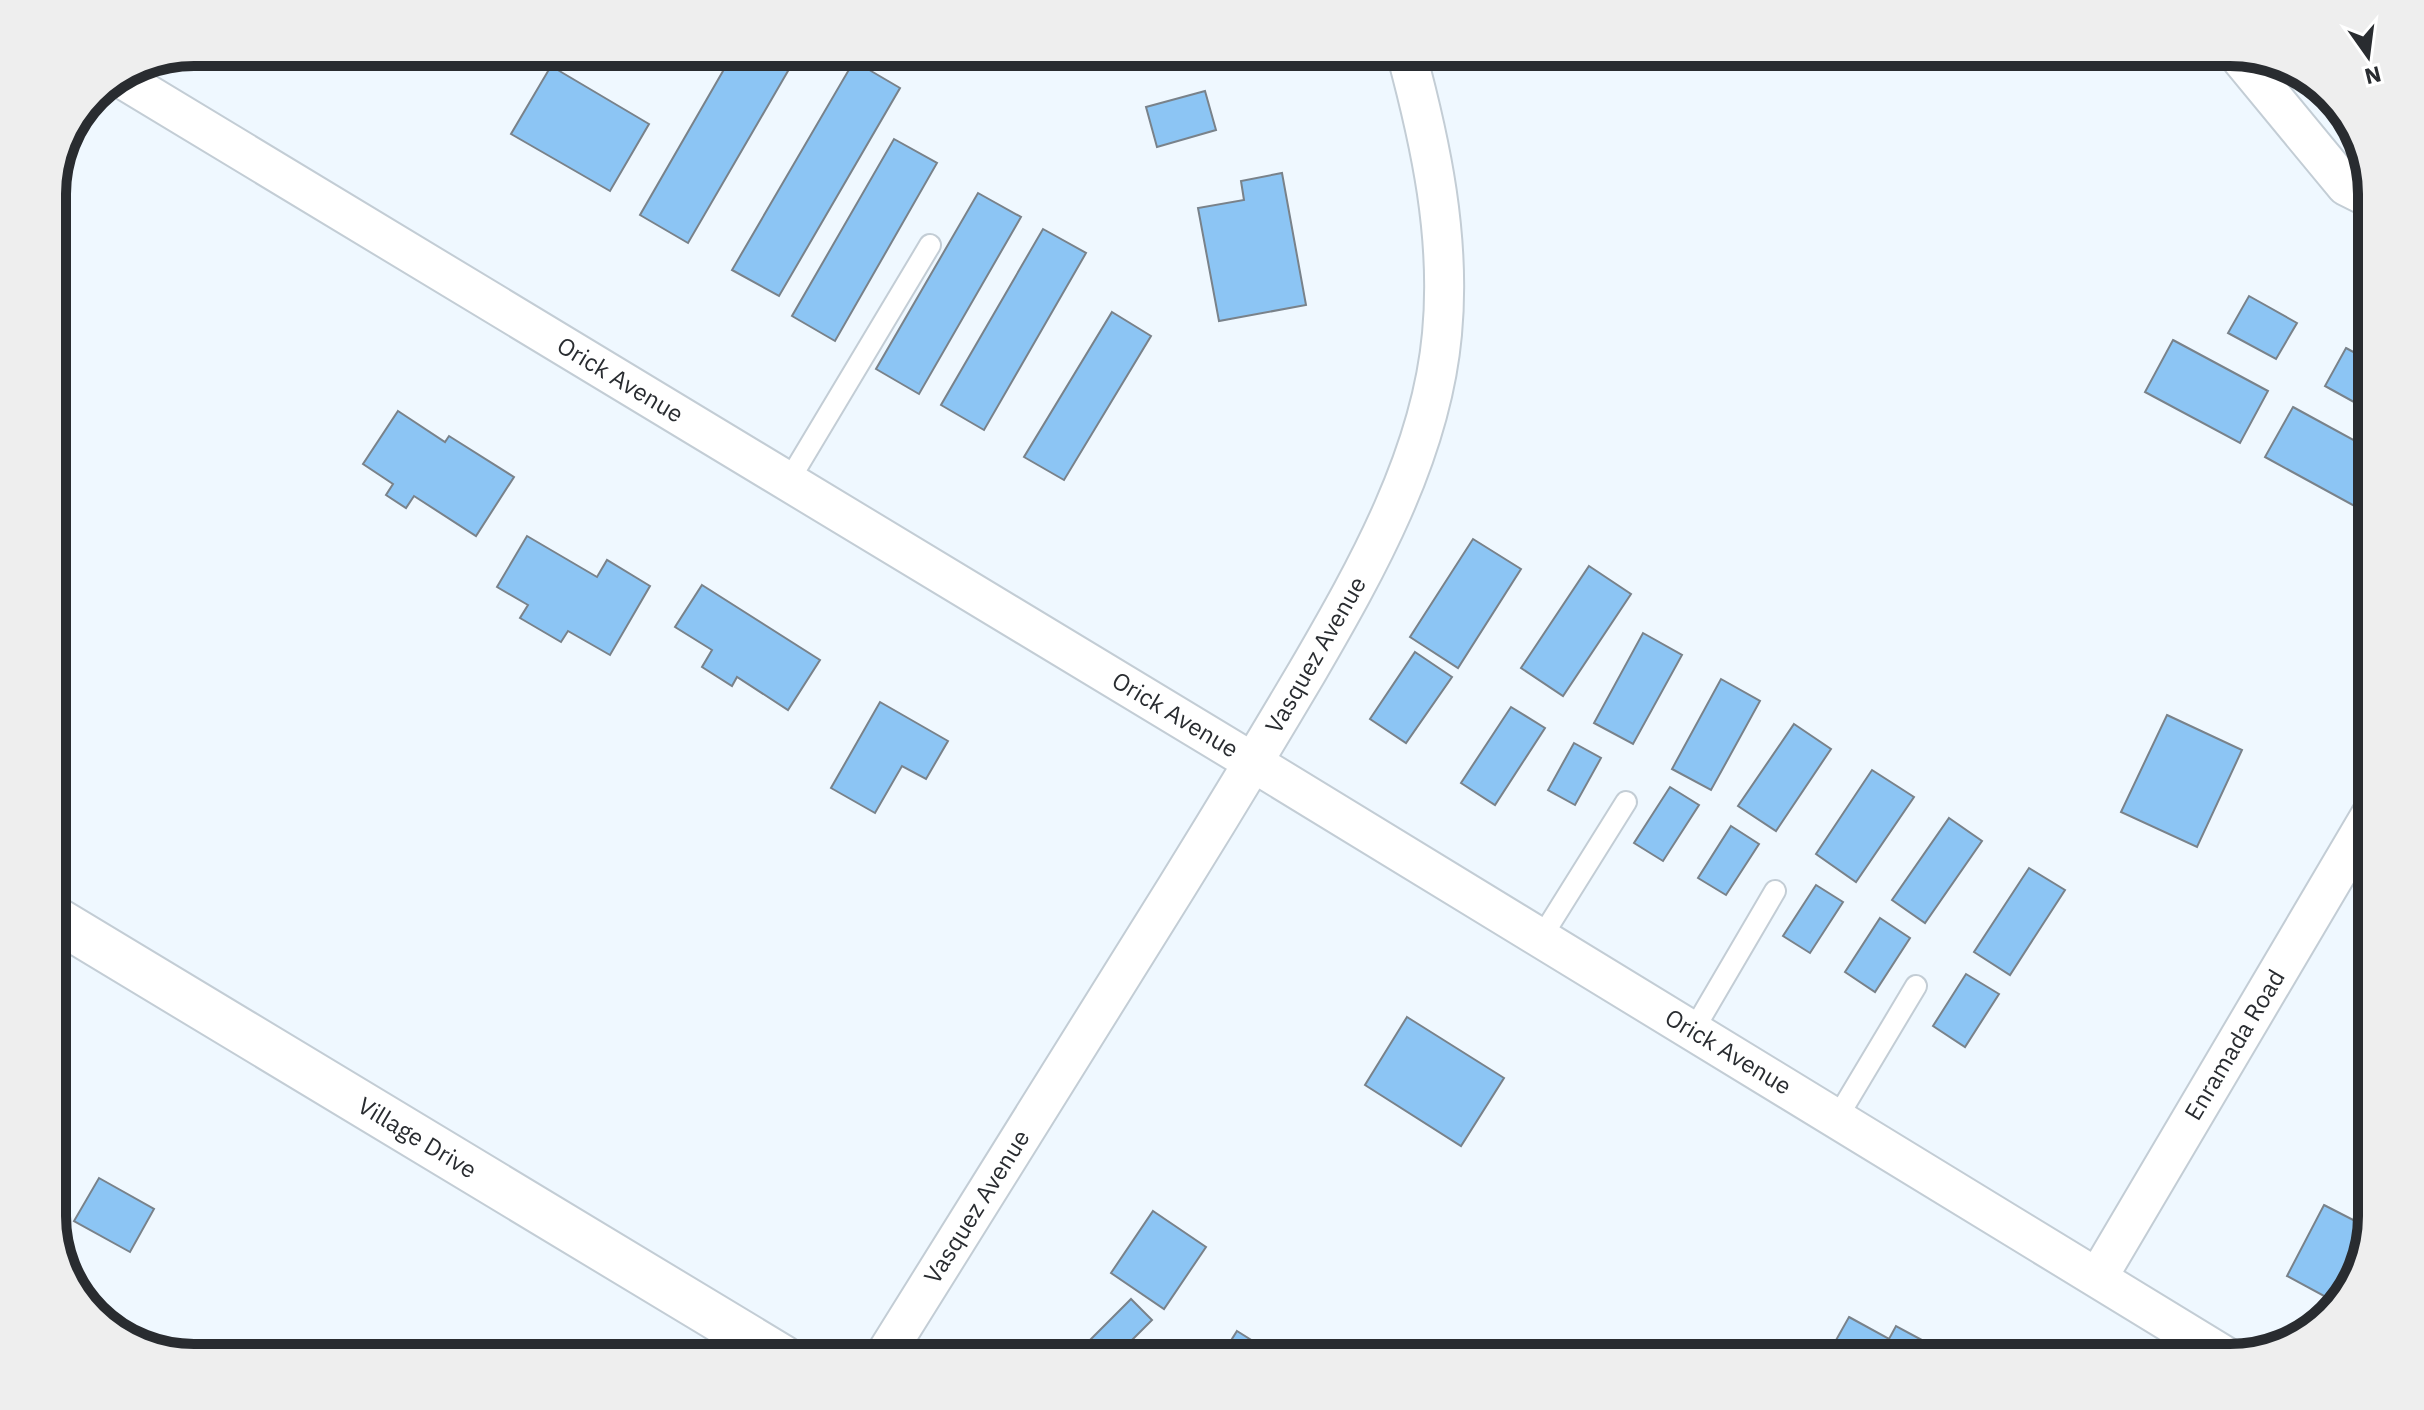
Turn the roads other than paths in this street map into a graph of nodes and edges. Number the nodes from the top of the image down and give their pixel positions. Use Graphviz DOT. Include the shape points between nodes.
graph roads {
  1 [pos="1409,66"];
  2 [pos="2248,67"];
  3 [pos="130,83"];
  4 [pos="2358,192"];
  5 [pos="930,245"];
  6 [pos="788,482"];
  7 [pos="1254,763"];
  8 [pos="1626,802"];
  9 [pos="2358,837"];
  10 [pos="1775,891"];
  11 [pos="66,925"];
  12 [pos="1541,938"];
  13 [pos="1916,986"];
  14 [pos="1693,1031"];
  15 [pos="1837,1118"];
  16 [pos="2098,1277"];
  17 [pos="760,1344"];
  18 [pos="892,1344"];
  19 [pos="2206,1344"];
  1 -- 7 [label="street, Vasquez Avenue" via="1444,236 1442,335 1425,421 1361,578"];
  2 -- 4 [label="street" via="2346,186"];
  3 -- 6 [label="street, Orick Avenue"];
  5 -- 6 [label="lane"];
  6 -- 7 [label="street, Orick Avenue"];
  7 -- 12 [label="street, Orick Avenue"];
  7 -- 18 [label="street, Vasquez Avenue"];
  8 -- 12 [label="lane"];
  9 -- 16 [label="street, Enramada Road"];
  10 -- 14 [label="lane"];
  11 -- 17 [label="main road, Village Drive"];
  12 -- 14 [label="street, Orick Avenue"];
  13 -- 15 [label="lane"];
  14 -- 15 [label="street, Orick Avenue"];
  15 -- 16 [label="street, Orick Avenue"];
  16 -- 19 [label="street, Orick Avenue"];
}
